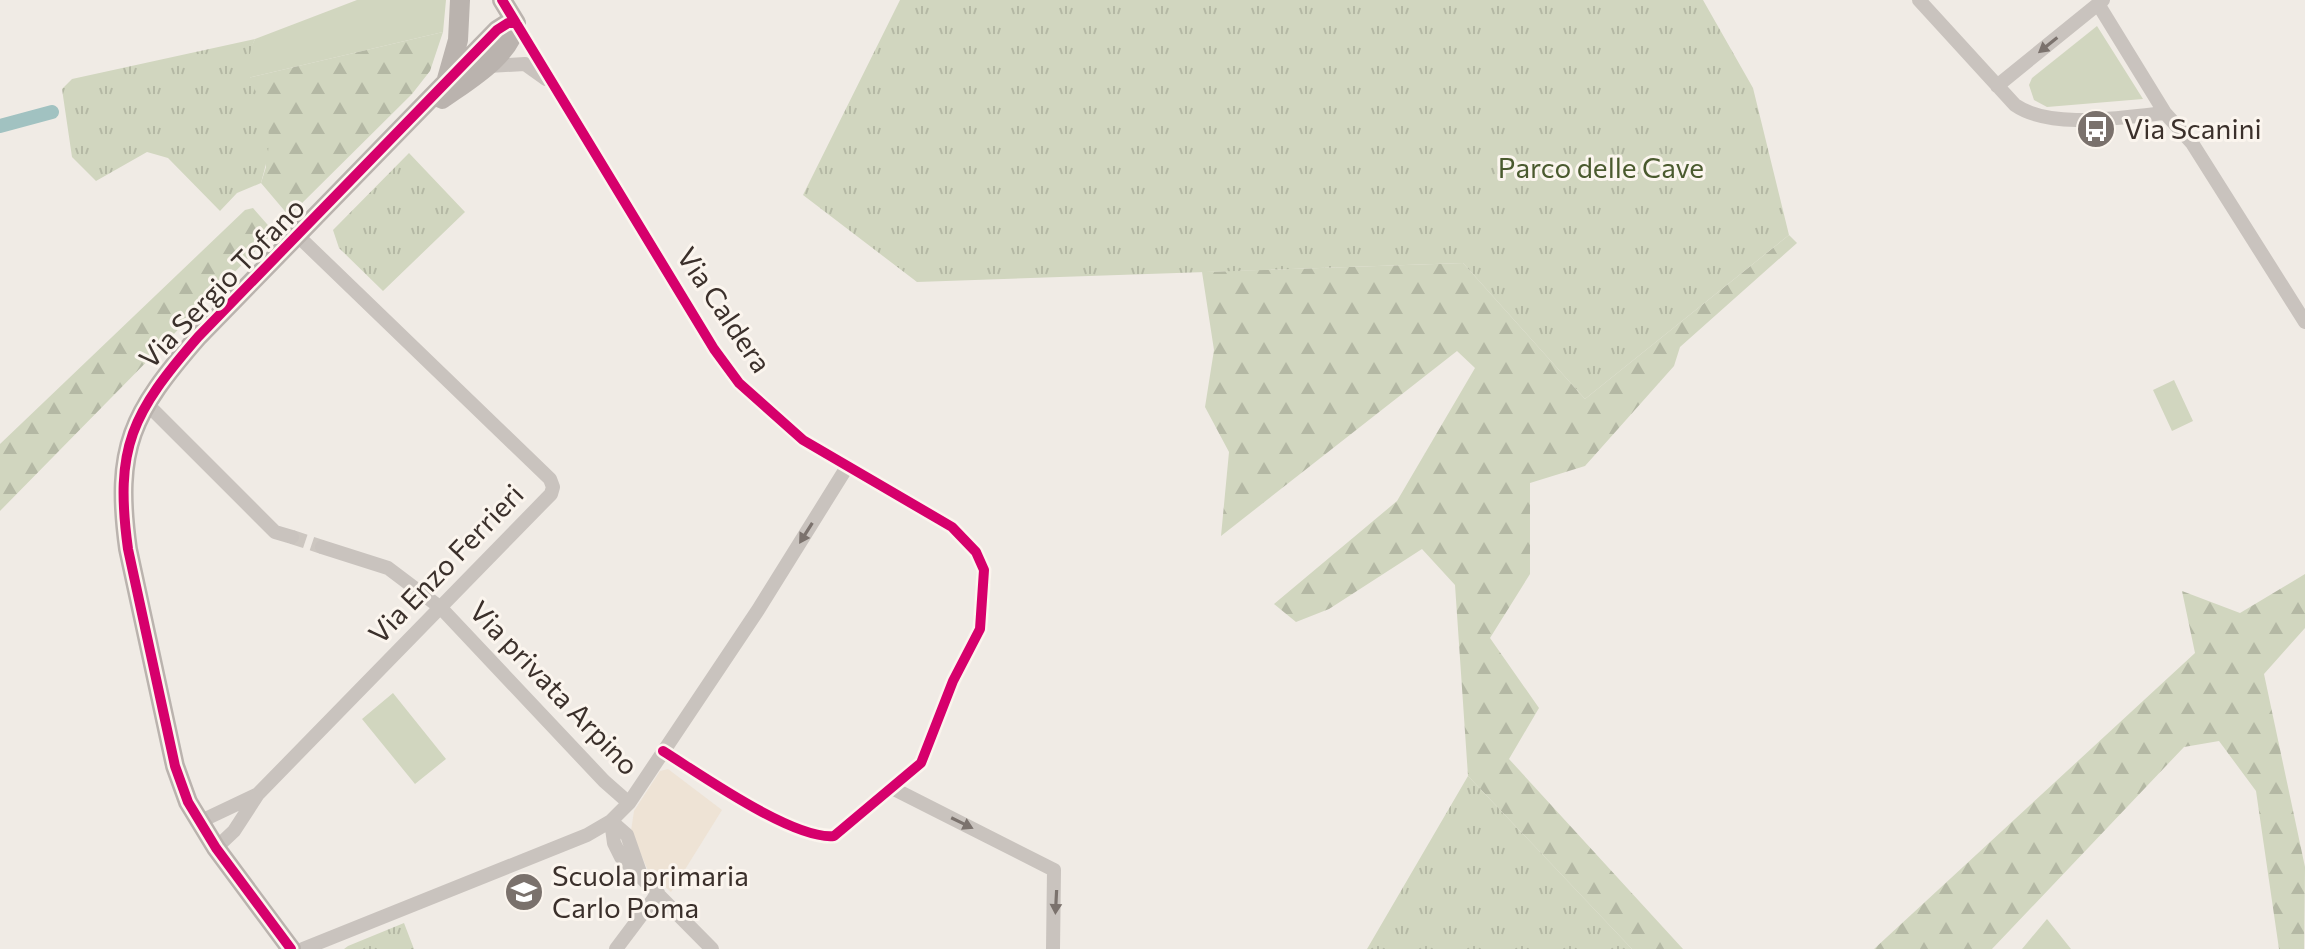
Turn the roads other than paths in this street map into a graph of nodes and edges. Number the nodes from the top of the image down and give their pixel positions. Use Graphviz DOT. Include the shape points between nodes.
graph roads {
  1 [pos="460,0"];
  2 [pos="502,0"];
  3 [pos="1919,0"];
  4 [pos="2101,2"];
  5 [pos="516,23"];
  6 [pos="484,67"];
  7 [pos="446,83"];
  8 [pos="554,86"];
  9 [pos="1997,86"];
  10 [pos="2165,113"];
  11 [pos="415,118"];
  12 [pos="298,236"];
  13 [pos="2305,322"];
  14 [pos="145,402"];
  15 [pos="847,467"];
  16 [pos="292,537"];
  17 [pos="322,547"];
  18 [pos="441,608"];
  19 [pos="663,751"];
  20 [pos="892,788"];
  21 [pos="258,794"];
  22 [pos="629,803"];
  23 [pos="611,821"];
  24 [pos="199,822"];
  25 [pos="216,848"];
  26 [pos="658,893"];
  27 [pos="339,933"];
  28 [pos="291,949"];
  29 [pos="303,949"];
  30 [pos="329,949"];
  31 [pos="616,949"];
  32 [pos="712,949"];
  33 [pos="1053,949"];
  1 -- 7 [label="street, Via Sergio Tofano" via="458,40"];
  2 -- 5 [label="street, Via Caldera"];
  3 -- 9 [label="street"];
  4 -- 9 [label="street, one-way"];
  4 -- 10 [label="street"];
  5 -- 6 [label="street, Via Sergio Tofano" via="509,42"];
  5 -- 7 [label="street, Via Sergio Tofano" via="497,30"];
  5 -- 8 [label="street, Via Caldera"];
  6 -- 8 [label="street" via="525,64"];
  6 -- 11 [label="street, Via Sergio Tofano"];
  7 -- 11 [label="street, Via Sergio Tofano"];
  8 -- 15 [label="street, Via Caldera" via="727,368 803,440"];
  9 -- 10 [label="street" via="2022,110 2045,118"];
  10 -- 13 [label="street" via="2192,143"];
  11 -- 12 [label="street, Via Sergio Tofano"];
  12 -- 14 [label="street, Via Sergio Tofano" via="198,337"];
  12 -- 18 [label="street, Via Enzo Ferrieri" via="550,479 551,494"];
  14 -- 16 [label="street" via="275,532"];
  14 -- 24 [label="street, Via Sergio Tofano" via="129,442 123,510 175,766"];
  15 -- 19 [label="street, one-way"];
  15 -- 20 [label="street, Via Caldera" via="952,527 981,561 984,579 980,629 953,681 927,752"];
  17 -- 18 [label="street, Via privata Arpino" via="388,568"];
  18 -- 21 [label="street, Via Enzo Ferrieri"];
  18 -- 22 [label="street, Via privata Arpino"];
  19 -- 20 [label="street" via="742,800 821,837 834,836"];
  19 -- 22 [label="street"];
  20 -- 33 [label="street, one-way" via="1054,870"];
  21 -- 24 [label="street, Via Enzo Ferrieri"];
  21 -- 25 [label="street, Via Enzo Ferrieri"];
  22 -- 23 [label="street"];
  23 -- 26 [label="street" via="627,835 641,875"];
  23 -- 27 [label="street"];
  24 -- 25 [label="street, Via Sergio Tofano"];
  25 -- 28 [label="street, Via Sergio Tofano"];
  26 -- 31 [label="street"];
  26 -- 32 [label="street"];
  27 -- 29 [label="street"];
  27 -- 30 [label="street"];
}
